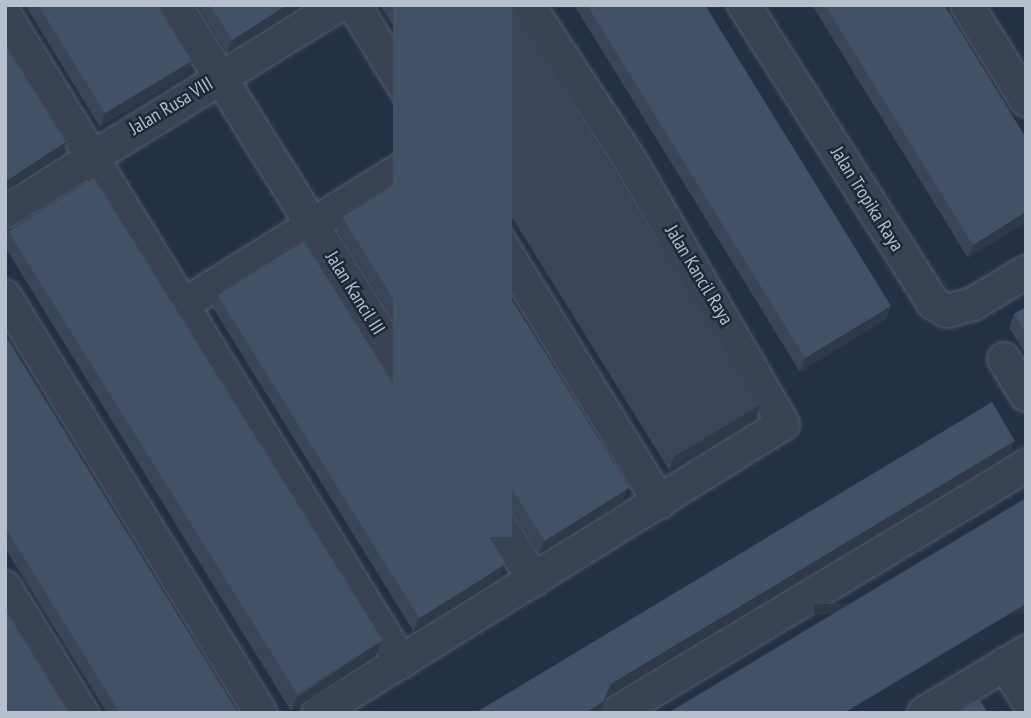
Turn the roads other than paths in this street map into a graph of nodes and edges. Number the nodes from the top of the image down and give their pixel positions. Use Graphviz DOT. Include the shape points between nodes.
graph roads {
  1 [pos="175,5"];
  2 [pos="339,5"];
  3 [pos="354,5"];
  4 [pos="528,5"];
  5 [pos="744,5"];
  6 [pos="967,5"];
  7 [pos="5,15"];
  8 [pos="220,76"];
  9 [pos="1026,100"];
  10 [pos="440,145"];
  11 [pos="91,154"];
  12 [pos="5,212"];
  13 [pos="312,226"];
  14 [pos="1026,272"];
  15 [pos="5,296"];
  16 [pos="183,305"];
  17 [pos="1003,359"];
  18 [pos="1026,395"];
  19 [pos="1026,466"];
  20 [pos="660,503"];
  21 [pos="534,580"];
  22 [pos="5,587"];
  23 [pos="1016,658"];
  24 [pos="401,662"];
  25 [pos="1026,698"];
  26 [pos="82,713"];
  27 [pos="261,713"];
  28 [pos="318,713"];
  29 [pos="616,713"];
  30 [pos="924,713"];
  1 -- 8 [label="street, Jalan Kancil III"];
  2 -- 8 [label="street, Jalan Rusa VIII"];
  3 -- 10 [label="street"];
  4 -- 20 [label="street, Jalan Kancil Raya" via="631,160 784,417 777,432"];
  5 -- 14 [label="street, Jalan Tropika Raya" via="933,303 947,311 973,304"];
  6 -- 9 [label="street"];
  7 -- 11 [label="street"];
  8 -- 11 [label="street, Jalan Rusa VIII"];
  8 -- 13 [label="street, Jalan Kancil III"];
  10 -- 13 [label="street"];
  10 -- 20 [label="street"];
  11 -- 12 [label="street, Jalan Rusa VIII"];
  11 -- 16 [label="street"];
  13 -- 16 [label="street"];
  13 -- 21 [label="street, Jalan Kancil III"];
  15 -- 27 [label="street"];
  16 -- 24 [label="street"];
  17 -- 18 [label="street"];
  19 -- 29 [label="street"];
  20 -- 21 [label="street"];
  21 -- 24 [label="street"];
  22 -- 26 [label="street"];
  23 -- 25 [label="street"];
  23 -- 30 [label="street"];
  24 -- 28 [label="street"];
}
